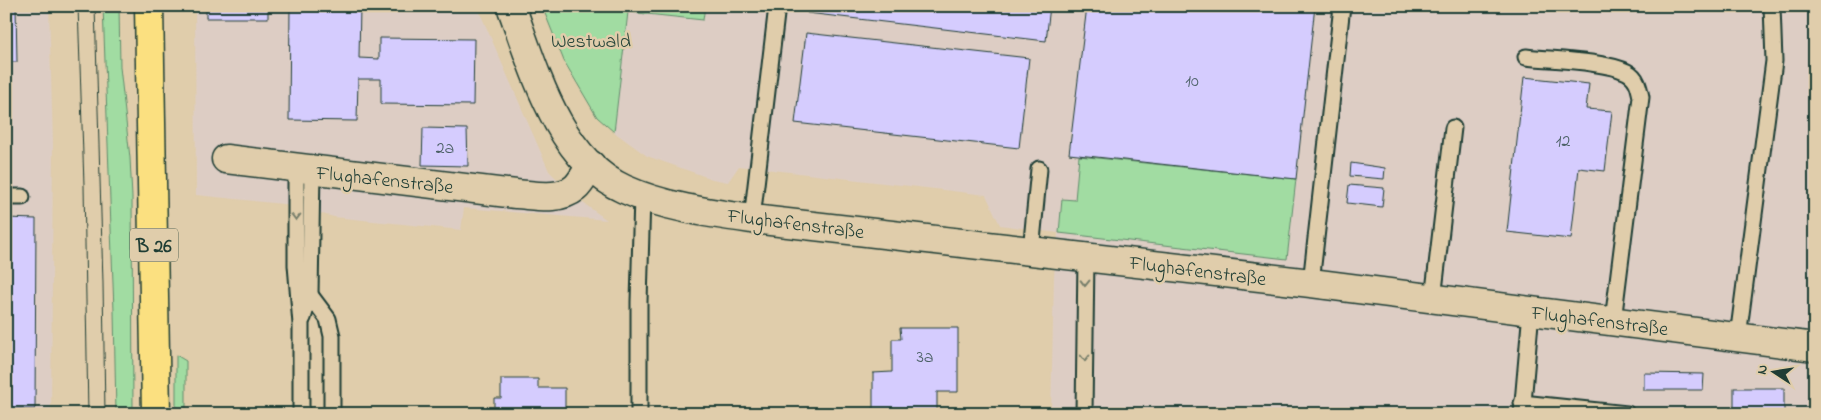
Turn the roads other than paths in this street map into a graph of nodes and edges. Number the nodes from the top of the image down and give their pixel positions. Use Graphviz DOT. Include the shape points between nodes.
graph roads {
  1 [pos="149,6"];
  2 [pos="511,6"];
  3 [pos="777,6"];
  4 [pos="1342,6"];
  5 [pos="1772,6"];
  6 [pos="1526,57"];
  7 [pos="1453,128"];
  8 [pos="226,159"];
  9 [pos="591,165"];
  10 [pos="304,169"];
  11 [pos="1039,169"];
  12 [pos="642,196"];
  13 [pos="6,197"];
  14 [pos="22,197"];
  15 [pos="752,219"];
  16 [pos="1031,251"];
  17 [pos="1086,257"];
  18 [pos="1311,283"];
  19 [pos="304,294"];
  20 [pos="1433,299"];
  21 [pos="1531,311"];
  22 [pos="1613,321"];
  23 [pos="1738,337"];
  24 [pos="1815,347"];
  25 [pos="1522,408"];
  26 [pos="156,414"];
  27 [pos="301,414"];
  28 [pos="332,414"];
  29 [pos="639,414"];
  30 [pos="1084,414"];
  31 [pos="1627,414"];
  1 -- 26 [label="main road, B 26"];
  2 -- 9 [label="street, Flughafenstraße" via="559,126"];
  3 -- 15 [label="lane"];
  4 -- 18 [label="lane"];
  5 -- 23 [label="lane" via="1774,61"];
  6 -- 22 [label="lane" via="1606,66 1627,72 1639,83 1641,97"];
  7 -- 20 [label="lane"];
  8 -- 10 [label="street, Flughafenstraße"];
  9 -- 10 [label="street, Flughafenstraße" via="575,188 554,196"];
  9 -- 12 [label="street, Flughafenstraße" via="622,188"];
  10 -- 19 [label="lane"];
  11 -- 16 [label="lane"];
  12 -- 15 [label="street, Flughafenstraße" via="699,212"];
  12 -- 29 [label="lane"];
  13 -- 14 [label="lane"];
  15 -- 16 [label="street, Flughafenstraße"];
  16 -- 17 [label="street, Flughafenstraße"];
  17 -- 18 [label="street, Flughafenstraße"];
  17 -- 30 [label="lane, one-way"];
  18 -- 20 [label="street, Flughafenstraße"];
  19 -- 27 [label="lane"];
  19 -- 28 [label="lane" via="328,319 332,336"];
  20 -- 21 [label="street, Flughafenstraße"];
  21 -- 22 [label="street, Flughafenstraße"];
  21 -- 25 [label="lane"];
  22 -- 23 [label="street, Flughafenstraße"];
  23 -- 24 [label="street, Flughafenstraße"];
  25 -- 31 [label="lane"];
}
